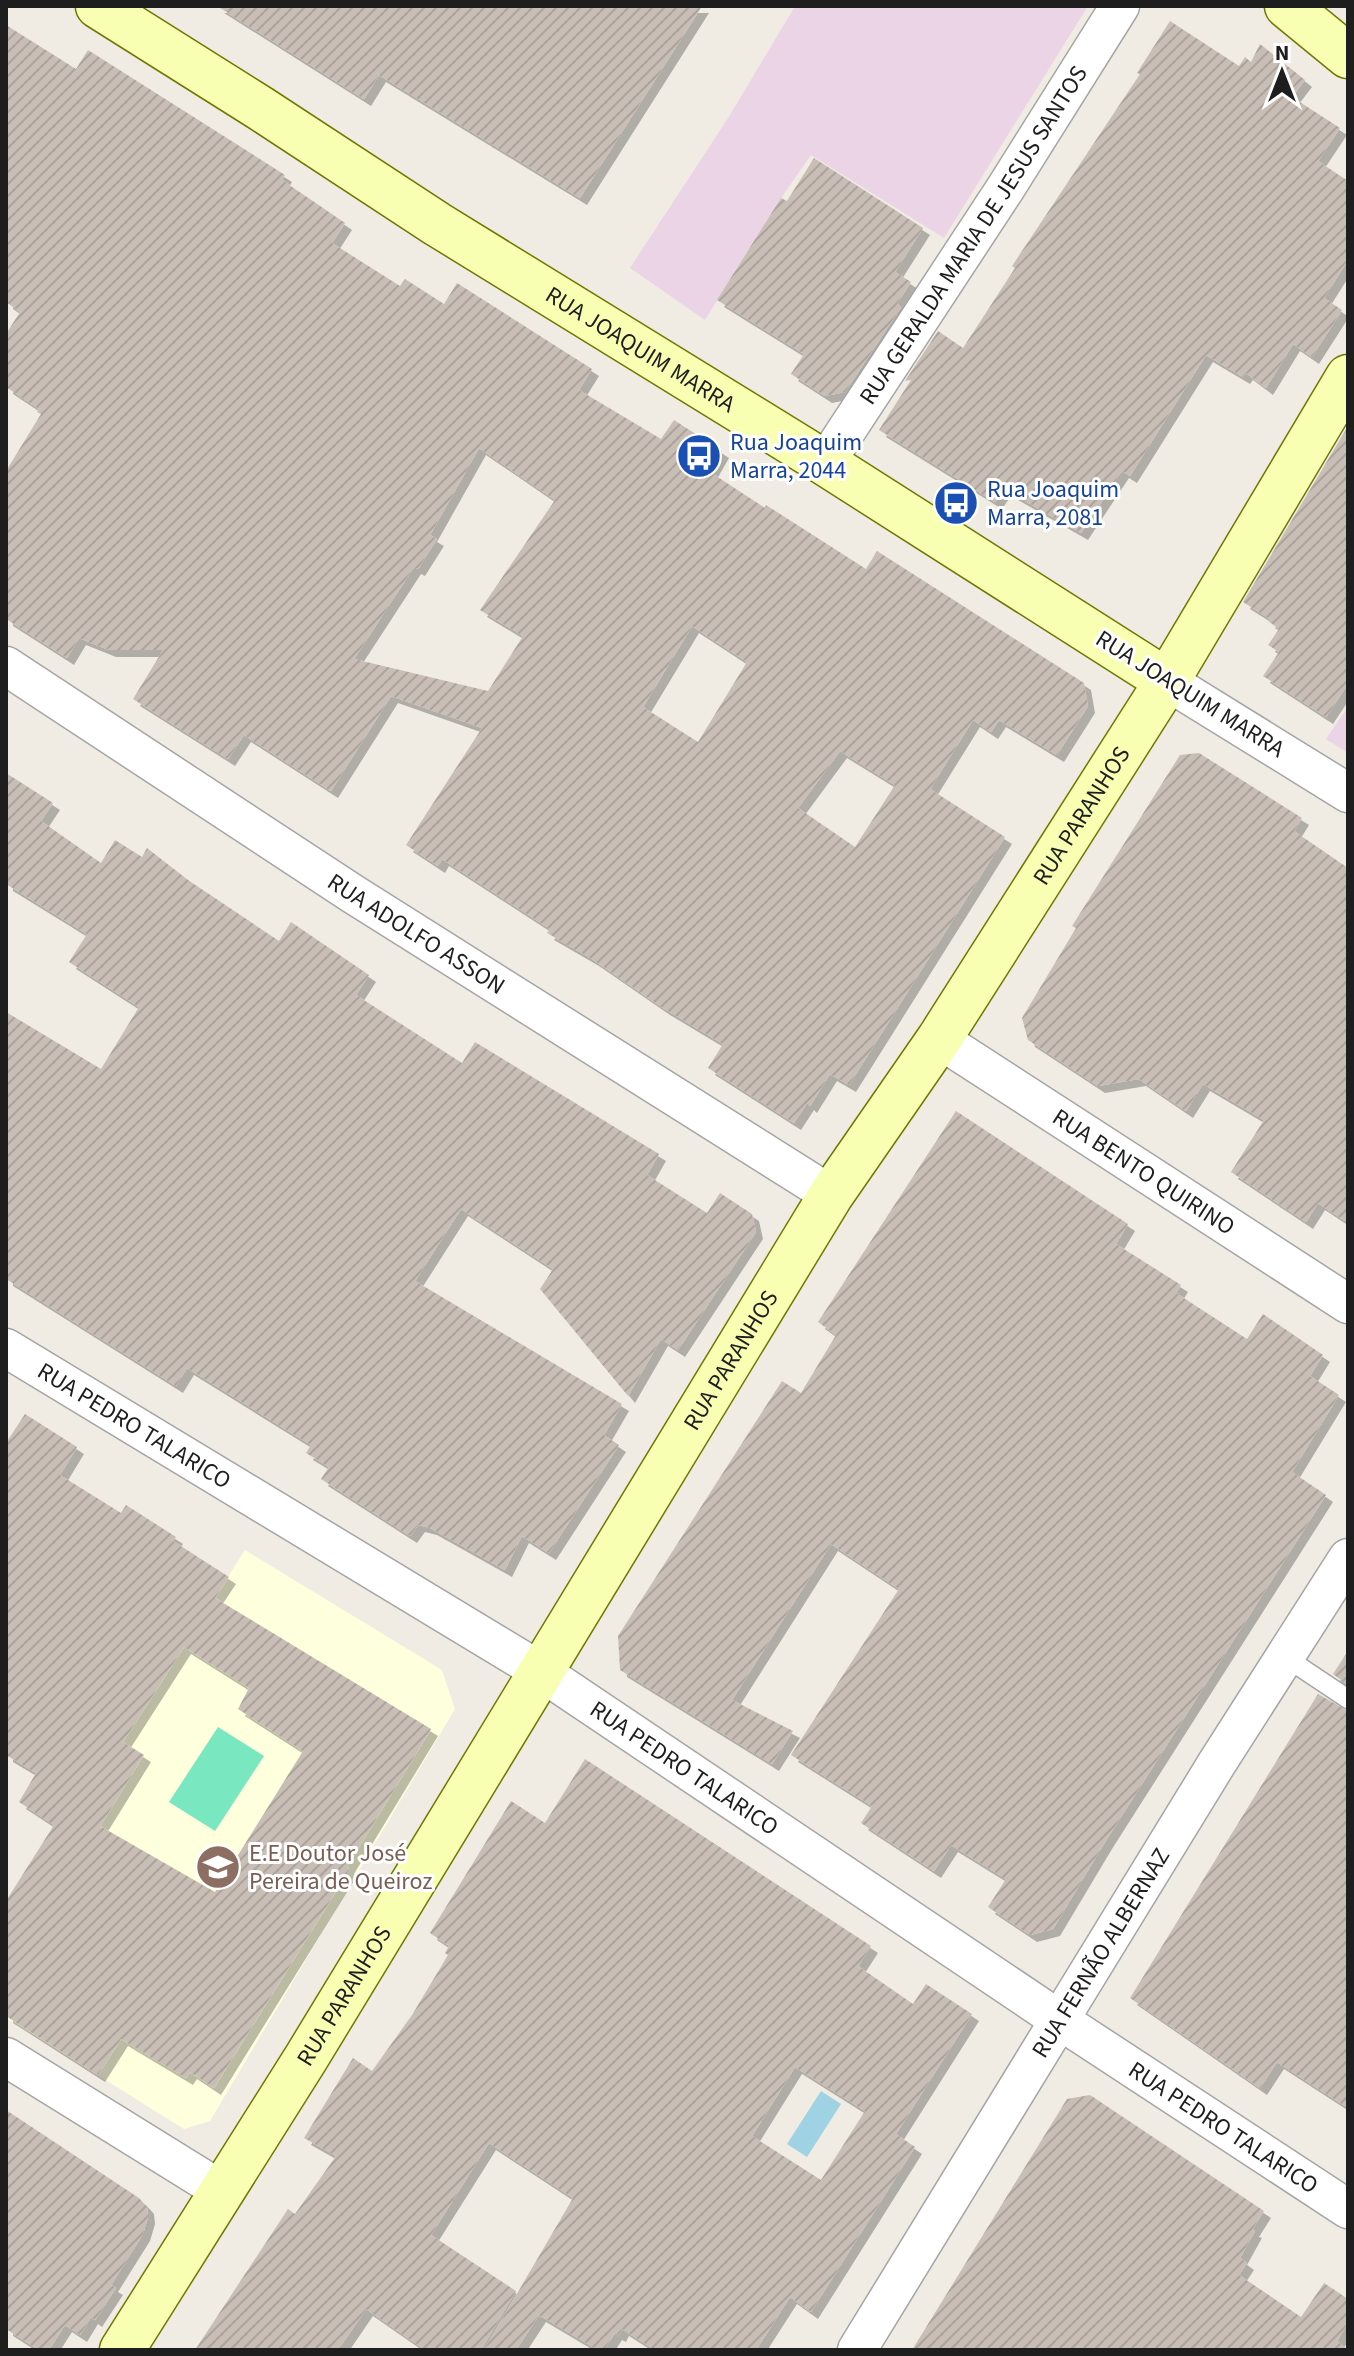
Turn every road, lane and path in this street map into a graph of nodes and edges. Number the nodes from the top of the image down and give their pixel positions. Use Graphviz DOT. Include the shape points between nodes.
graph roads {
  1 [pos="98,6"];
  2 [pos="1120,6"];
  3 [pos="1287,6"];
  4 [pos="1348,56"];
  5 [pos="1348,377"];
  6 [pos="825,463"];
  7 [pos="6,666"];
  8 [pos="1167,681"];
  9 [pos="1348,793"];
  10 [pos="939,1039"];
  11 [pos="831,1195"];
  12 [pos="1348,1304"];
  13 [pos="6,1348"];
  14 [pos="1348,1558"];
  15 [pos="1285,1657"];
  16 [pos="540,1671"];
  17 [pos="1348,1699"];
  18 [pos="1061,2021"];
  19 [pos="6,2057"];
  20 [pos="222,2191"];
  21 [pos="1348,2209"];
  22 [pos="122,2350"];
  23 [pos="857,2350"];
  1 -- 6 [label="street, RUA JOAQUIM MARRA" via="437,224"];
  2 -- 6 [label="street, RUA GERALDA MARIA DE JESUS SANTOS"];
  3 -- 4 [label="street"];
  5 -- 8 [label="street, RUA PARANHOS"];
  6 -- 8 [label="street, RUA JOAQUIM MARRA"];
  7 -- 11 [label="street, RUA ADOLFO ASSON" via="366,902"];
  8 -- 9 [label="street, RUA JOAQUIM MARRA"];
  8 -- 10 [label="street, RUA PARANHOS"];
  10 -- 11 [label="street, RUA PARANHOS"];
  10 -- 12 [label="street, RUA BENTO QUIRINO"];
  11 -- 16 [label="street, RUA PARANHOS"];
  13 -- 16 [label="street, RUA PEDRO TALARICO"];
  14 -- 15 [label="street, RUA FERNÃO ALBERNAZ"];
  15 -- 17 [label="lane"];
  15 -- 18 [label="street, RUA FERNÃO ALBERNAZ"];
  16 -- 18 [label="street, RUA PEDRO TALARICO"];
  16 -- 20 [label="street, RUA PARANHOS"];
  18 -- 21 [label="street, RUA PEDRO TALARICO"];
  18 -- 23 [label="street, RUA FERNÃO ALBERNAZ"];
  19 -- 20 [label="street"];
  20 -- 22 [label="street, RUA PARANHOS"];
}
